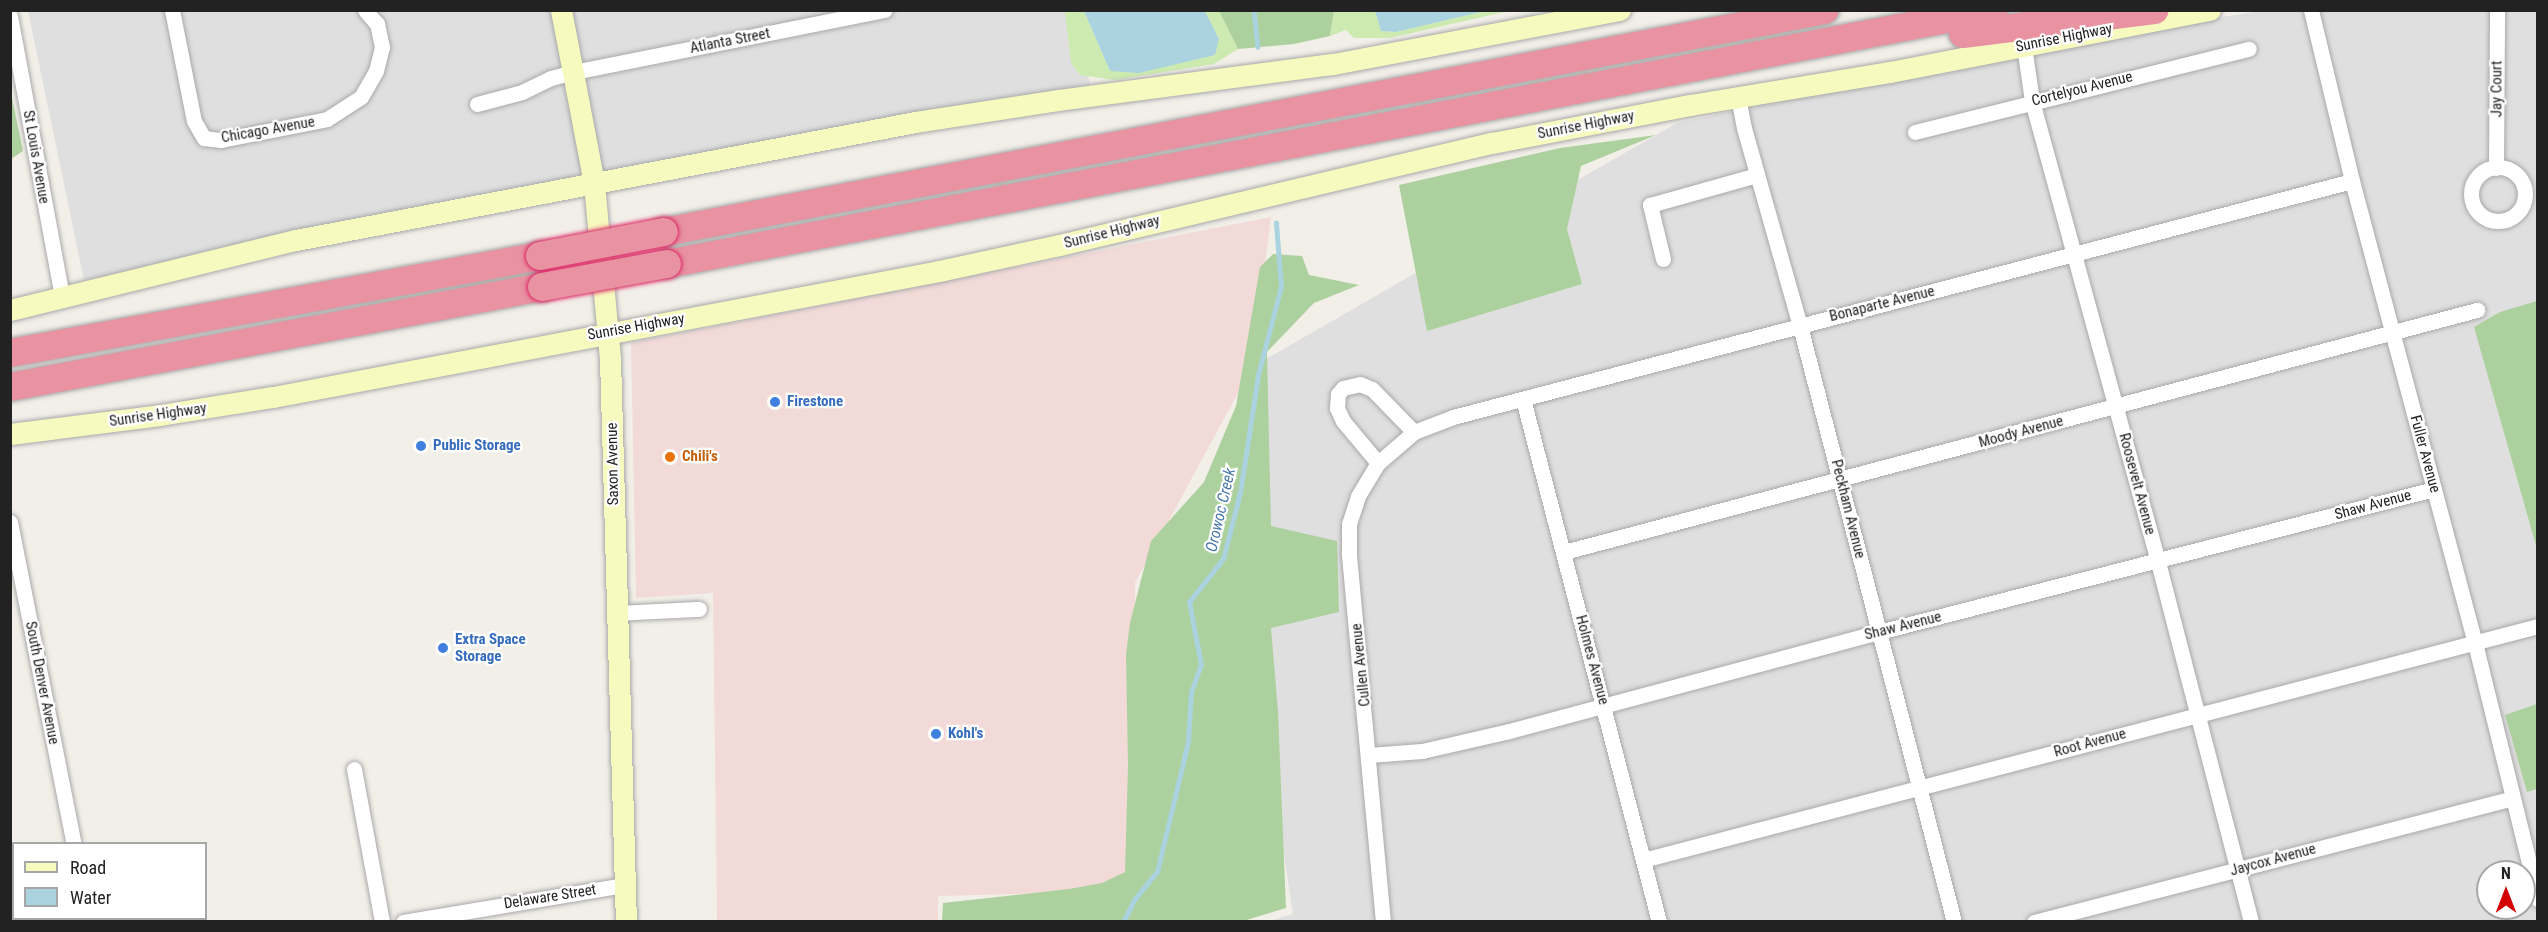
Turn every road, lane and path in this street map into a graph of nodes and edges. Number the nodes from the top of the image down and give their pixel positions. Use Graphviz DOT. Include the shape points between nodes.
graph roads {
  1 [pos="172,10"];
  2 [pos="365,10"];
  3 [pos="561,10"];
  4 [pos="885,10"];
  5 [pos="1620,10"];
  6 [pos="1753,10"];
  7 [pos="1825,10"];
  8 [pos="1994,10"];
  9 [pos="2155,10"];
  10 [pos="2210,10"];
  11 [pos="2311,10"];
  12 [pos="2498,10"];
  13 [pos="10,16"];
  14 [pos="1880,32"];
  15 [pos="1657,42"];
  16 [pos="2024,46"];
  17 [pos="2249,49"];
  18 [pos="574,72"];
  19 [pos="1738,97"];
  20 [pos="2032,101"];
  21 [pos="477,104"];
  22 [pos="1915,132"];
  23 [pos="2496,168"];
  24 [pos="1757,175"];
  25 [pos="2352,181"];
  26 [pos="594,183"];
  27 [pos="2074,255"];
  28 [pos="1663,259"];
  29 [pos="62,297"];
  30 [pos="10,310"];
  31 [pos="2477,310"];
  32 [pos="1800,326"];
  33 [pos="608,332"];
  34 [pos="2393,332"];
  35 [pos="10,353"];
  36 [pos="10,387"];
  37 [pos="1523,399"];
  38 [pos="2116,407"];
  39 [pos="1414,432"];
  40 [pos="10,434"];
  41 [pos="1378,463"];
  42 [pos="1840,480"];
  43 [pos="2434,489"];
  44 [pos="10,522"];
  45 [pos="1564,552"];
  46 [pos="2158,562"];
  47 [pos="699,609"];
  48 [pos="616,613"];
  49 [pos="2538,626"];
  50 [pos="1879,632"];
  51 [pos="2475,644"];
  52 [pos="1604,705"];
  53 [pos="2198,715"];
  54 [pos="1370,755"];
  55 [pos="354,769"];
  56 [pos="1919,788"];
  57 [pos="2512,798"];
  58 [pos="74,842"];
  59 [pos="1642,860"];
  60 [pos="2238,869"];
  61 [pos="625,885"];
  62 [pos="2538,899"];
  63 [pos="382,921"];
  64 [pos="403,921"];
  65 [pos="626,921"];
  66 [pos="1383,921"];
  67 [pos="1659,921"];
  68 [pos="1954,921"];
  69 [pos="2034,921"];
  70 [pos="2251,921"];
  1 -- 2 [label="street, Chicago Avenue" via="194,121 204,138 221,140 327,119 361,97 376,71 382,47 377,24"];
  3 -- 18 [label="main road, Saxon Avenue"];
  4 -- 18 [label="street, Atlanta Street"];
  5 -- 26 [label="main road" via="1333,64 947,116"];
  6 -- 15 [label="highway"];
  7 -- 15 [label="highway"];
  8 -- 14 [label="highway"];
  9 -- 14 [label="highway" via="1943,37"];
  10 -- 16 [label="main road, Sunrise Highway"];
  11 -- 25 [label="street, Fuller Avenue"];
  12 -- 23 [label="street, Jay Court"];
  13 -- 29 [label="street, St Louis Avenue"];
  14 -- 36 [label="highway, bridge"];
  15 -- 35 [label="highway, bridge" via="540,256"];
  16 -- 19 [label="main road, Sunrise Highway"];
  16 -- 20 [label="street, Roosevelt Avenue"];
  17 -- 20 [label="street, Cortelyou Avenue"];
  18 -- 21 [label="street, Atlanta Street"];
  18 -- 26 [label="main road, Saxon Avenue"];
  19 -- 24 [label="street, Peckham Avenue"];
  19 -- 33 [label="main road, Sunrise Highway" via="1441,154 1020,254"];
  20 -- 22 [label="street, Cortelyou Avenue"];
  20 -- 27 [label="street, Roosevelt Avenue"];
  24 -- 28 [label="street" via="1650,205"];
  24 -- 32 [label="street, Peckham Avenue"];
  25 -- 27 [label="street, Bonaparte Avenue"];
  25 -- 34 [label="street, Fuller Avenue"];
  26 -- 29 [label="main road" via="296,240"];
  26 -- 33 [label="main road, Saxon Avenue"];
  27 -- 32 [label="street, Bonaparte Avenue"];
  27 -- 38 [label="street, Roosevelt Avenue"];
  29 -- 30 [label="main road"];
  31 -- 34 [label="street, Moody Avenue"];
  32 -- 37 [label="street, Bonaparte Avenue"];
  32 -- 42 [label="street, Peckham Avenue"];
  33 -- 40 [label="main road, Sunrise Highway" via="234,404"];
  33 -- 48 [label="main road, Saxon Avenue"];
  34 -- 38 [label="street, Moody Avenue"];
  34 -- 43 [label="street, Fuller Avenue"];
  37 -- 39 [label="street, Bonaparte Avenue" via="1453,417"];
  37 -- 45 [label="street, Holmes Avenue"];
  38 -- 42 [label="street, Moody Avenue"];
  38 -- 46 [label="street, Roosevelt Avenue"];
  39 -- 41 [label="street, Cullen Avenue"];
  39 -- 41 [label="street" via="1372,389 1360,384 1343,388 1338,394 1337,408 1343,421"];
  41 -- 54 [label="street, Cullen Avenue" via="1358,496 1349,524"];
  42 -- 45 [label="street, Moody Avenue"];
  42 -- 50 [label="street, Peckham Avenue"];
  43 -- 46 [label="street, Shaw Avenue"];
  43 -- 51 [label="street, Fuller Avenue"];
  44 -- 58 [label="street, South Denver Avenue"];
  45 -- 52 [label="street, Holmes Avenue"];
  46 -- 50 [label="street, Shaw Avenue"];
  46 -- 53 [label="street, Roosevelt Avenue"];
  47 -- 48 [label="street"];
  48 -- 61 [label="main road, Saxon Avenue"];
  49 -- 51 [label="street, Root Avenue"];
  50 -- 52 [label="street, Shaw Avenue"];
  50 -- 56 [label="street, Peckham Avenue"];
  51 -- 53 [label="street, Root Avenue"];
  51 -- 57 [label="street, Fuller Avenue"];
  52 -- 54 [label="street, Shaw Avenue" via="1422,751"];
  52 -- 59 [label="street, Holmes Avenue"];
  53 -- 56 [label="street, Root Avenue"];
  53 -- 60 [label="street, Roosevelt Avenue"];
  54 -- 66 [label="street, Cullen Avenue"];
  55 -- 63 [label="street"];
  56 -- 59 [label="street, Root Avenue"];
  56 -- 68 [label="street, Peckham Avenue"];
  57 -- 60 [label="street, Jaycox Avenue"];
  57 -- 62 [label="street, Fuller Avenue"];
  59 -- 67 [label="street, Holmes Avenue"];
  60 -- 69 [label="street, Jaycox Avenue"];
  60 -- 70 [label="street, Roosevelt Avenue"];
  61 -- 64 [label="street, Delaware Street"];
  61 -- 65 [label="main road, Saxon Avenue"];
}
